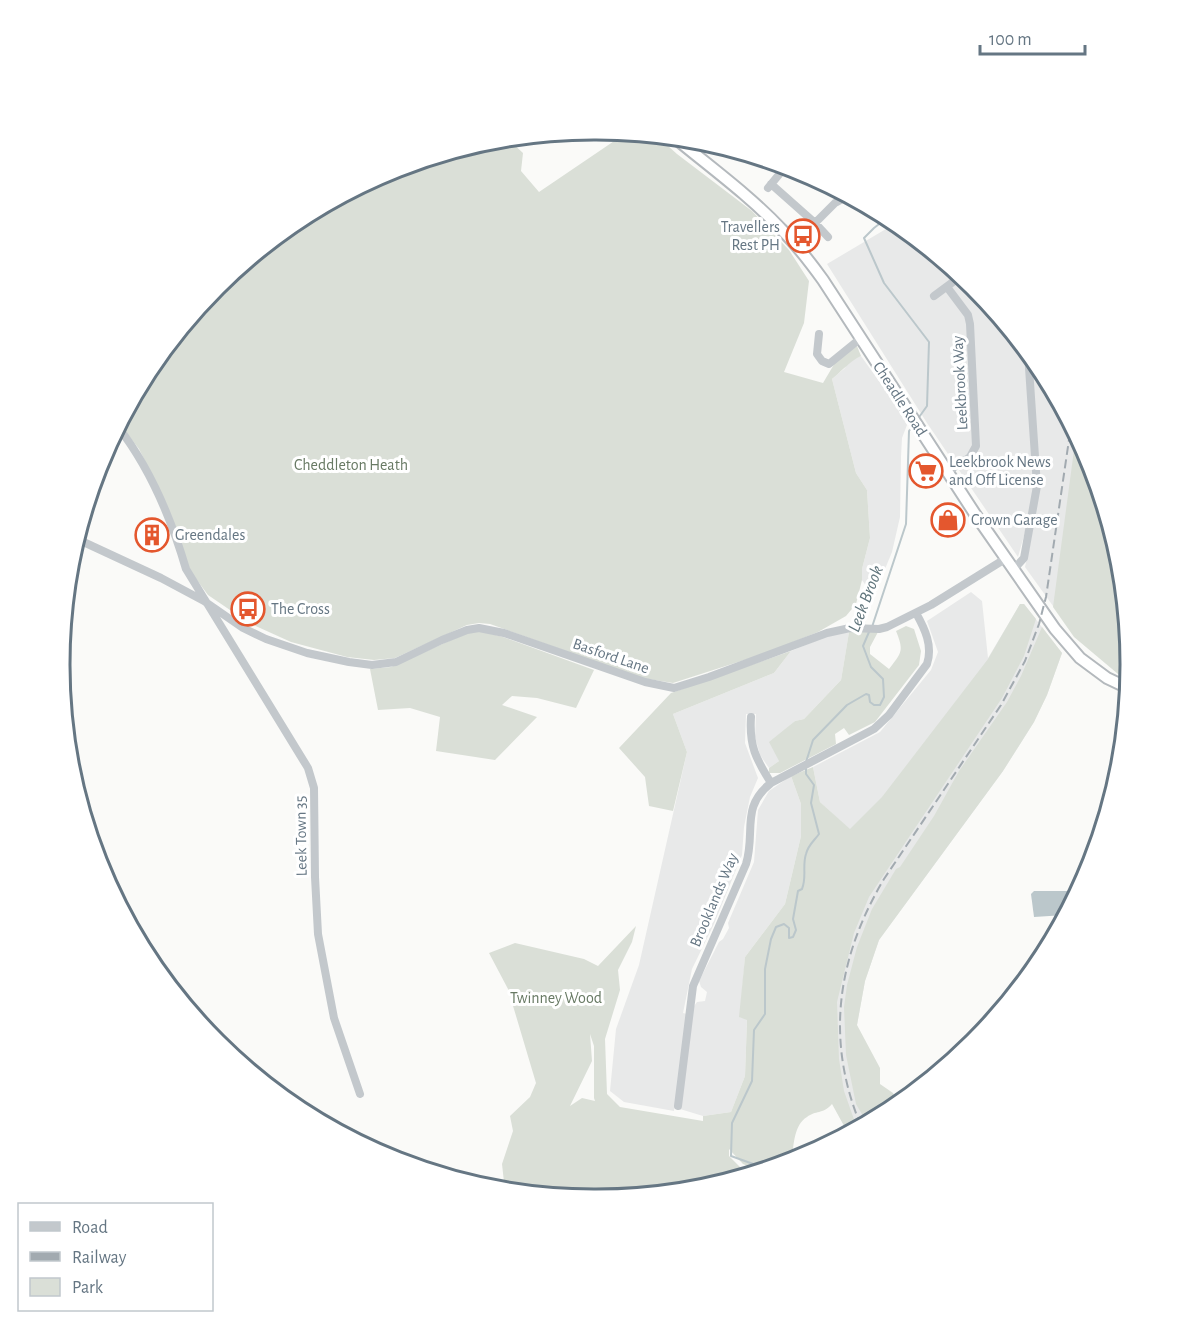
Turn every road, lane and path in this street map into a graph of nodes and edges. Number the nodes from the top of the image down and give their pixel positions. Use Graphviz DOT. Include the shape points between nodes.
graph roads {
  1 [pos="688,148"];
  2 [pos="779,174"];
  3 [pos="839,201"];
  4 [pos="815,223"];
  5 [pos="828,237"];
  6 [pos="953,282"];
  7 [pos="947,287"];
  8 [pos="934,296"];
  9 [pos="819,334"];
  10 [pos="861,338"];
  11 [pos="1029,371"];
  12 [pos="124,435"];
  13 [pos="948,472"];
  14 [pos="85,543"];
  15 [pos="1005,559"];
  16 [pos="1013,570"];
  17 [pos="204,601"];
  18 [pos="916,613"];
  19 [pos="1119,684"];
  20 [pos="751,717"];
  21 [pos="771,783"];
  22 [pos="360,1094"];
  23 [pos="678,1106"];
  1 -- 10 [label="highway, Cheadle Road" via="781,228 823,280"];
  2 -- 4 [label="street" via="769,186"];
  3 -- 4 [label="street"];
  4 -- 5 [label="street"];
  6 -- 7 [label="street"];
  7 -- 8 [label="street"];
  7 -- 13 [label="street, Leekbrook Way" via="968,315 970,324 976,446 970,457"];
  9 -- 10 [label="street" via="817,354 829,364"];
  10 -- 13 [label="highway, Cheadle Road"];
  11 -- 16 [label="street" via="1037,486 1024,558"];
  12 -- 17 [label="street, Leek Town 35" via="162,501 186,569"];
  13 -- 15 [label="highway, Cheadle Road"];
  14 -- 17 [label="street, Basford Lane"];
  15 -- 16 [label="highway, Cheadle Road"];
  15 -- 18 [label="street, Basford Lane"];
  16 -- 19 [label="highway, Cheadle Road" via="1080,658"];
  17 -- 18 [label="street, Basford Lane" via="243,628 284,647 349,662 396,662 479,628 674,688 827,633 850,628 879,629"];
  17 -- 22 [label="street, Leek Town 35" via="308,768 315,823 318,934 334,1018"];
  18 -- 21 [label="street, Brooklands Way" via="930,649 927,664 881,724"];
  20 -- 21 [label="street" via="752,749"];
  21 -- 23 [label="street, Brooklands Way" via="753,803 746,864 693,986"];
}
